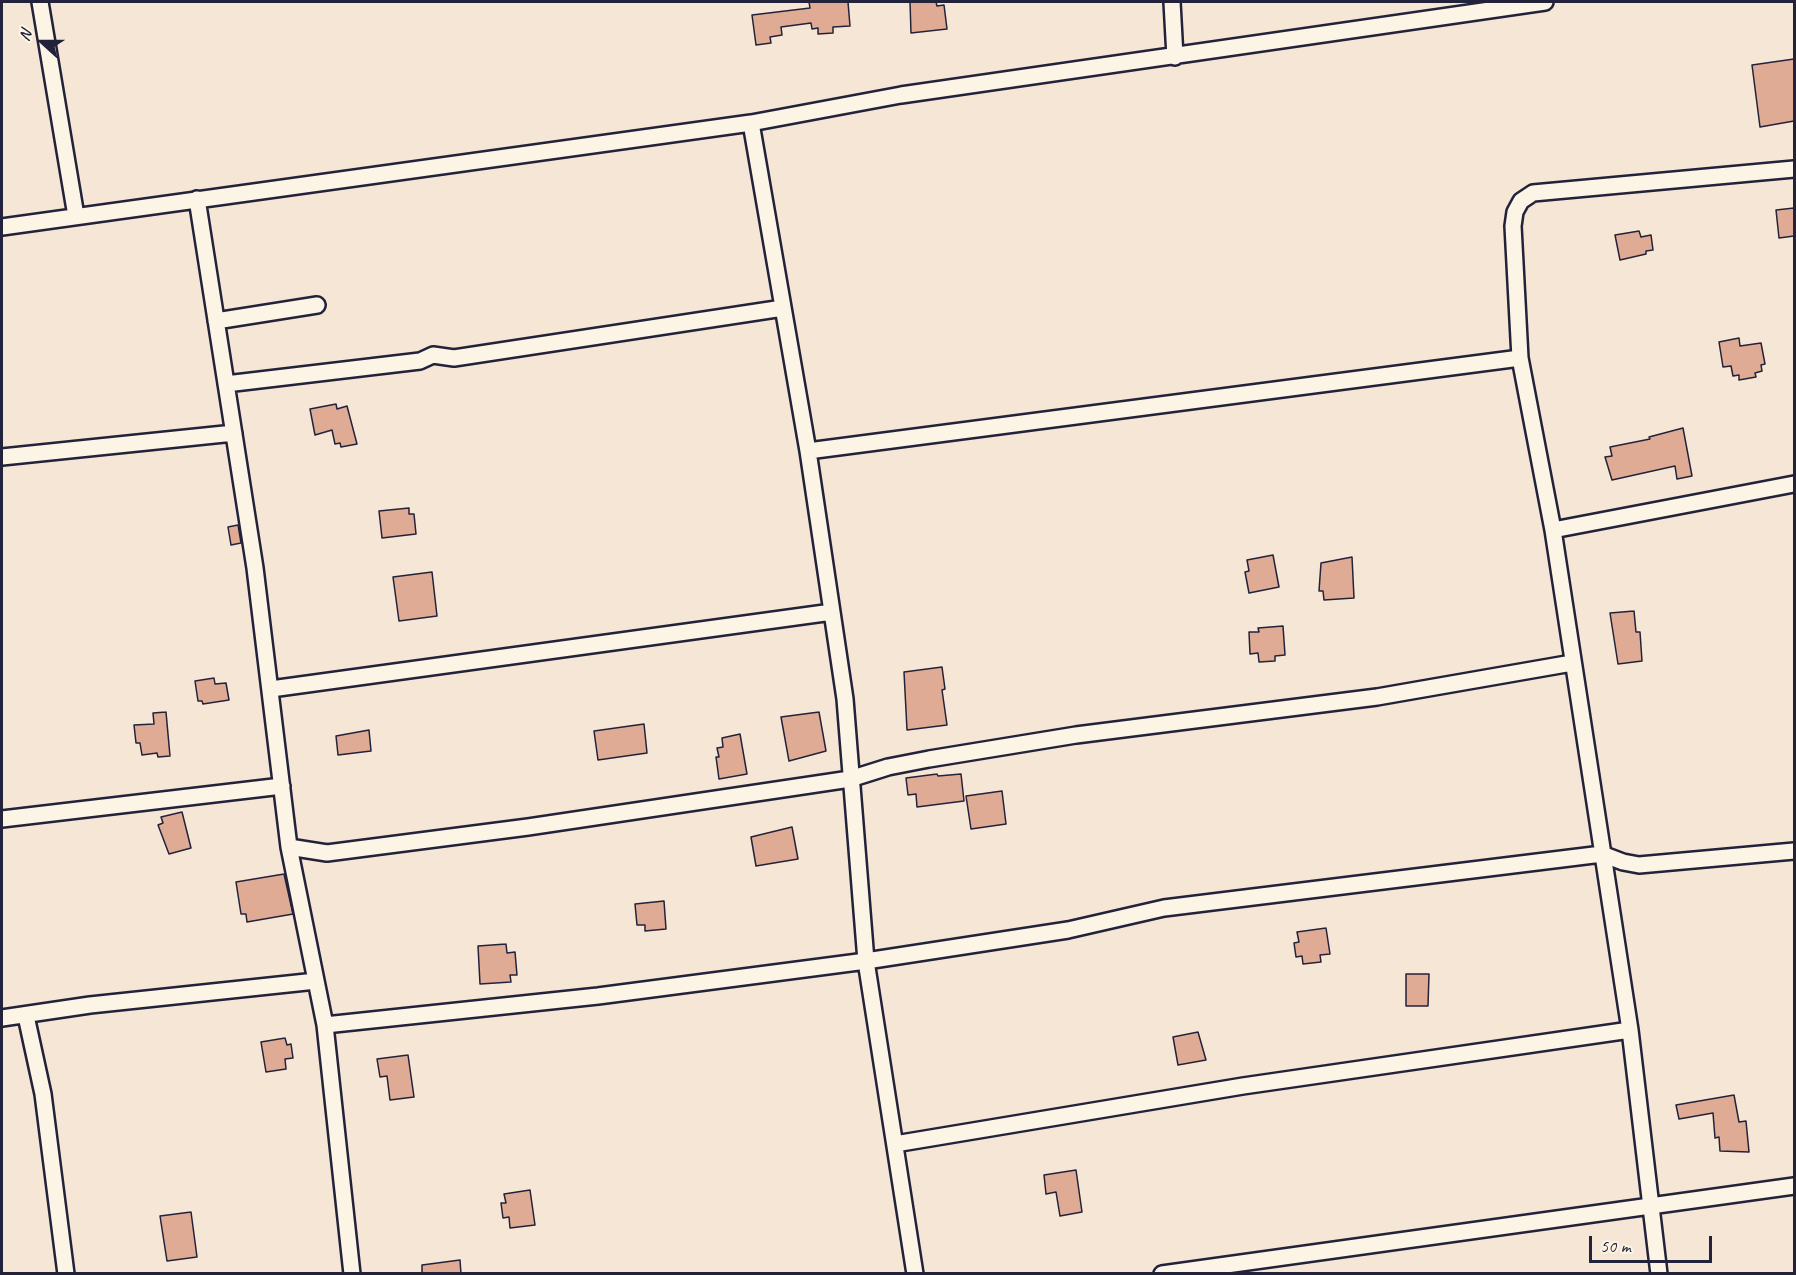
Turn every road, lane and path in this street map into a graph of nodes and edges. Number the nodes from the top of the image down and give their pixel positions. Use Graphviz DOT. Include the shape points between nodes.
graph roads {
  1 [pos="40,2"];
  2 [pos="1172,2"];
  3 [pos="1545,2"];
  4 [pos="1175,57"];
  5 [pos="751,123"];
  6 [pos="1794,169"];
  7 [pos="197,199"];
  8 [pos="76,216"];
  9 [pos="2,227"];
  10 [pos="317,305"];
  11 [pos="783,309"];
  12 [pos="216,321"];
  13 [pos="1521,358"];
  14 [pos="226,384"];
  15 [pos="234,433"];
  16 [pos="808,451"];
  17 [pos="2,457"];
  18 [pos="1794,484"];
  19 [pos="1553,530"];
  20 [pos="832,612"];
  21 [pos="1572,663"];
  22 [pos="271,688"];
  23 [pos="850,779"];
  24 [pos="282,786"];
  25 [pos="2,819"];
  26 [pos="289,847"];
  27 [pos="1794,851"];
  28 [pos="1602,854"];
  29 [pos="866,962"];
  30 [pos="316,981"];
  31 [pos="26,1016"];
  32 [pos="2,1018"];
  33 [pos="325,1025"];
  34 [pos="1630,1030"];
  35 [pos="895,1144"];
  36 [pos="1794,1186"];
  37 [pos="1650,1207"];
  38 [pos="66,1274"];
  39 [pos="352,1274"];
  40 [pos="915,1274"];
  41 [pos="1162,1274"];
  42 [pos="1659,1274"];
  1 -- 8 [label="street"];
  2 -- 4 [label="street"];
  3 -- 4 [label="street" via="1383,23"];
  4 -- 5 [label="street" via="902,94"];
  5 -- 7 [label="street"];
  5 -- 11 [label="street"];
  6 -- 13 [label="street" via="1526,196 1515,212 1513,226"];
  7 -- 8 [label="street"];
  7 -- 12 [label="street"];
  8 -- 9 [label="street"];
  10 -- 12 [label="street"];
  11 -- 14 [label="street" via="454,358 433,355 420,361"];
  11 -- 16 [label="street"];
  12 -- 14 [label="street"];
  13 -- 16 [label="street"];
  13 -- 19 [label="street"];
  14 -- 15 [label="street"];
  15 -- 17 [label="street"];
  15 -- 22 [label="street"];
  16 -- 20 [label="street"];
  18 -- 19 [label="street"];
  19 -- 21 [label="street"];
  20 -- 22 [label="street"];
  20 -- 23 [label="street" via="845,699"];
  21 -- 23 [label="street" via="1377,697 1076,735 888,767"];
  21 -- 28 [label="street"];
  22 -- 24 [label="street"];
  23 -- 26 [label="street" via="327,853"];
  23 -- 29 [label="street"];
  24 -- 25 [label="street"];
  24 -- 26 [label="street"];
  26 -- 30 [label="street"];
  27 -- 28 [label="street" via="1662,864 1623,862"];
  28 -- 29 [label="street" via="1164,908 1068,930"];
  28 -- 34 [label="street"];
  29 -- 33 [label="street"];
  29 -- 35 [label="street"];
  30 -- 31 [label="street" via="90,1005"];
  30 -- 33 [label="street"];
  31 -- 32 [label="street"];
  31 -- 38 [label="street" via="43,1094"];
  33 -- 39 [label="street"];
  34 -- 35 [label="street" via="1243,1086"];
  34 -- 37 [label="street"];
  35 -- 40 [label="street"];
  36 -- 37 [label="street"];
  37 -- 41 [label="street"];
  37 -- 42 [label="street"];
}
